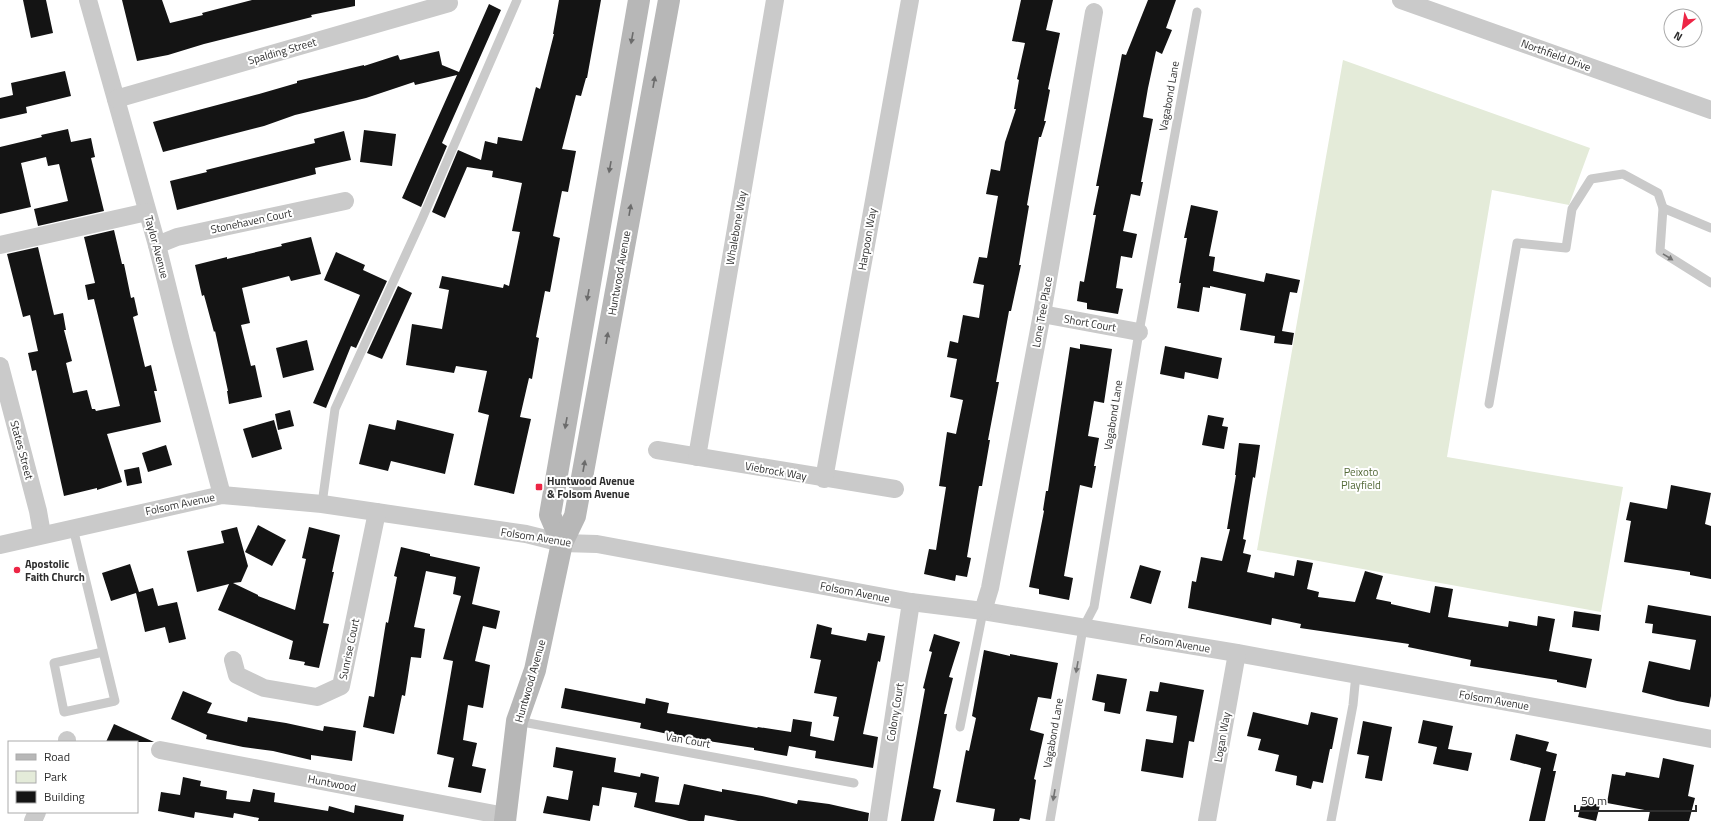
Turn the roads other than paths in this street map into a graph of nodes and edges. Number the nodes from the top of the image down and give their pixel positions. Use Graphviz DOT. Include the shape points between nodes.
graph roads {
  1 [pos="88,0"];
  2 [pos="517,0"];
  3 [pos="639,0"];
  4 [pos="669,0"];
  5 [pos="775,0"];
  6 [pos="910,0"];
  7 [pos="1400,0"];
  8 [pos="449,1"];
  9 [pos="1094,12"];
  10 [pos="1197,12"];
  11 [pos="116,99"];
  12 [pos="1711,110"];
  13 [pos="345,201"];
  14 [pos="1663,208"];
  15 [pos="147,212"];
  16 [pos="1711,228"];
  17 [pos="0,245"];
  18 [pos="157,245"];
  19 [pos="1711,283"];
  20 [pos="1042,314"];
  21 [pos="1139,332"];
  22 [pos="0,366"];
  23 [pos="1489,404"];
  24 [pos="657,450"];
  25 [pos="697,457"];
  26 [pos="824,479"];
  27 [pos="896,489"];
  28 [pos="222,495"];
  29 [pos="322,504"];
  30 [pos="377,512"];
  31 [pos="72,528"];
  32 [pos="42,534"];
  33 [pos="562,543"];
  34 [pos="0,544"];
  35 [pos="911,602"];
  36 [pos="984,611"];
  37 [pos="1084,628"];
  38 [pos="103,652"];
  39 [pos="1237,653"];
  40 [pos="233,660"];
  41 [pos="1356,674"];
  42 [pos="517,721"];
  43 [pos="960,727"];
  44 [pos="1711,739"];
  45 [pos="160,750"];
  46 [pos="854,783"];
  47 [pos="505,819"];
  48 [pos="878,821"];
  49 [pos="1050,821"];
  50 [pos="1207,821"];
  51 [pos="1331,821"];
  1 -- 11 [label="street, Taylor Avenue"];
  2 -- 29 [label="lane" via="422,219 335,409"];
  3 -- 33 [label="street, one-way" via="550,515"];
  33 -- 4 [label="street, Huntwood Avenue, one-way" via="575,516"];
  5 -- 25 [label="street, Whalebone Way"];
  6 -- 26 [label="street, Harpoon Way"];
  7 -- 12 [label="street, Northfield Drive"];
  8 -- 11 [label="street, Spalding Street"];
  9 -- 20 [label="street, Lone Tree Place"];
  10 -- 21 [label="lane, Vagabond Lane"];
  11 -- 15 [label="street, Taylor Avenue"];
  13 -- 18 [label="street, Stonehaven Court" via="177,238"];
  14 -- 16 [label="lane"];
  14 -- 19 [label="lane, one-way" via="1660,252"];
  14 -- 23 [label="lane" via="1658,193 1623,174 1591,179 1572,209 1566,248 1517,243"];
  15 -- 17 [label="street"];
  15 -- 18 [label="street, Taylor Avenue"];
  18 -- 28 [label="street, Taylor Avenue"];
  20 -- 21 [label="street, Short Court"];
  20 -- 36 [label="street, Lone Tree Place"];
  21 -- 37 [label="lane, Vagabond Lane" via="1094,608"];
  22 -- 32 [label="street, States Street"];
  24 -- 25 [label="street, Viebrock Way"];
  25 -- 26 [label="street, Viebrock Way"];
  26 -- 27 [label="street, Viebrock Way"];
  28 -- 29 [label="street, Folsom Avenue"];
  28 -- 31 [label="street, Folsom Avenue"];
  29 -- 30 [label="street, Folsom Avenue"];
  30 -- 33 [label="street, Folsom Avenue" via="526,534"];
  30 -- 40 [label="street, Sunrise Court" via="341,686 318,697 264,688 237,676"];
  31 -- 32 [label="street, Folsom Avenue"];
  31 -- 38 [label="lane"];
  32 -- 34 [label="street, Folsom Avenue"];
  33 -- 35 [label="street, Folsom Avenue" via="597,544"];
  33 -- 42 [label="street, Huntwood Avenue" via="535,670"];
  35 -- 36 [label="street, Folsom Avenue"];
  35 -- 48 [label="street, Colony Court"];
  36 -- 37 [label="street, Folsom Avenue"];
  36 -- 43 [label="lane"];
  37 -- 39 [label="street, Folsom Avenue"];
  37 -- 49 [label="lane, Vagabond Lane, one-way"];
  38 -- 38 [label="lane" via="115,701 64,712 54,663"];
  39 -- 41 [label="street, Folsom Avenue"];
  39 -- 50 [label="street, Logan Way"];
  41 -- 44 [label="street, Folsom Avenue"];
  41 -- 51 [label="lane" via="1353,706"];
  42 -- 46 [label="lane, Van Court"];
  42 -- 47 [label="street, Huntwood Avenue"];
  45 -- 47 [label="street, Huntwood"];
}
